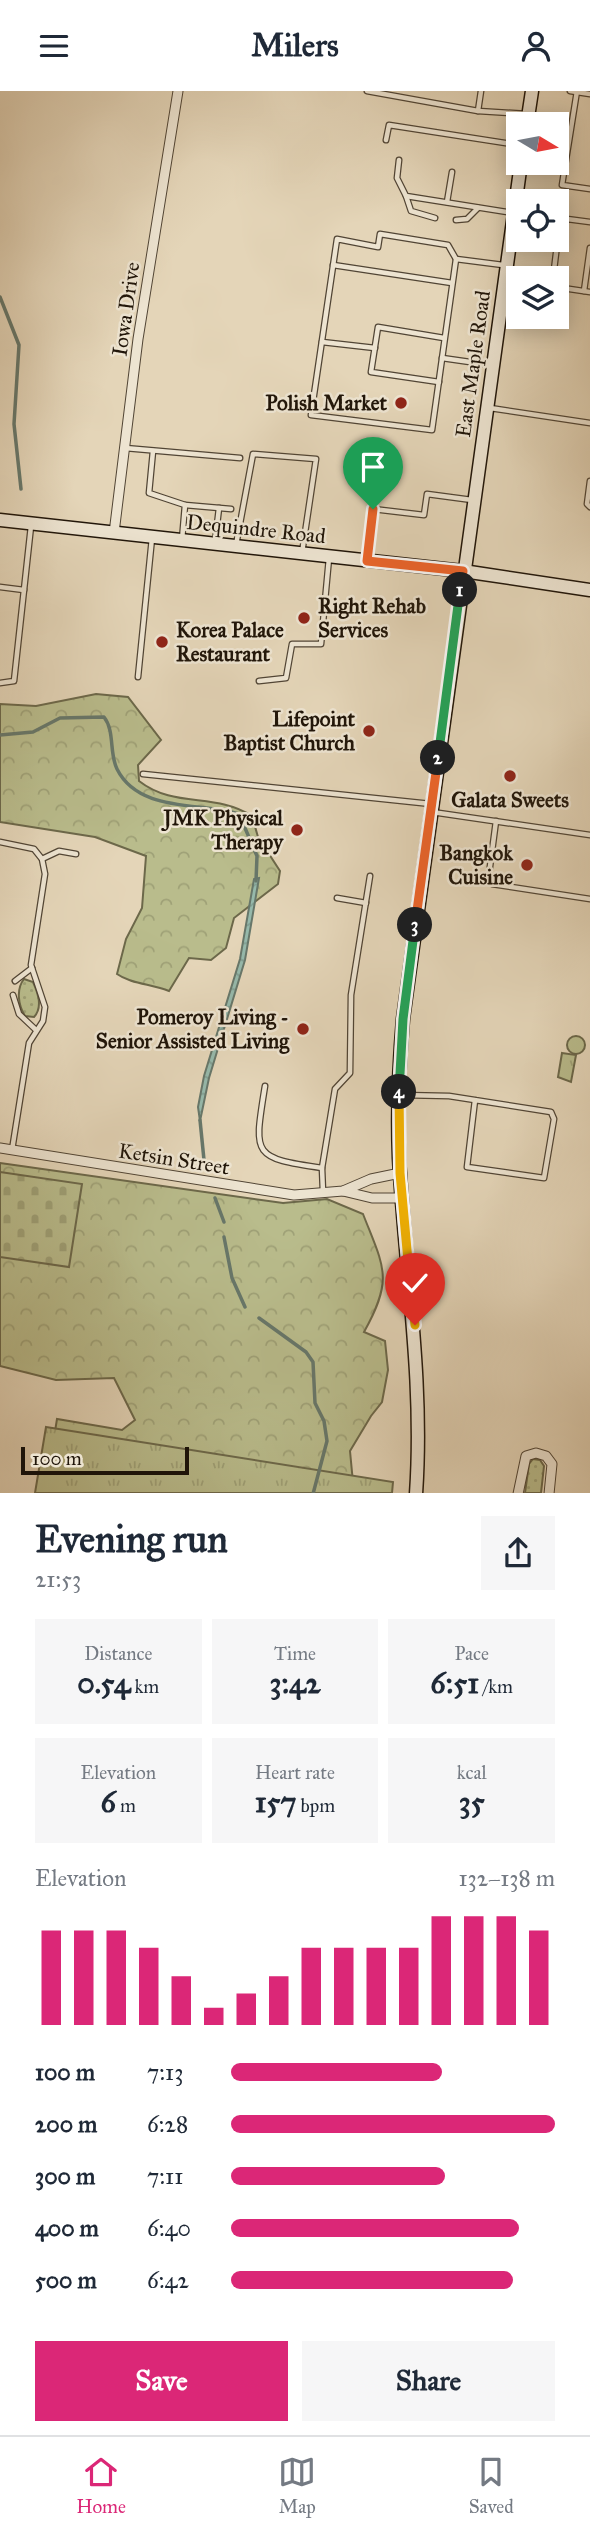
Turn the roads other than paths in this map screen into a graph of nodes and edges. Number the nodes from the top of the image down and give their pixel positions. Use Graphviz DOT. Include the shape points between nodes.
graph roads {
  1 [pos="178,91"];
  2 [pos="366,91"];
  3 [pos="481,91"];
  4 [pos="532,91"];
  5 [pos="570,91"];
  6 [pos="577,92"];
  7 [pos="590,94"];
  8 [pos="478,111"];
  9 [pos="529,112"];
  10 [pos="506,115"];
  11 [pos="386,140"];
  12 [pos="506,143"];
  13 [pos="399,160"];
  14 [pos="452,171"];
  15 [pos="590,189"];
  16 [pos="407,196"];
  17 [pos="447,202"];
  18 [pos="478,208"];
  19 [pos="506,212"];
  20 [pos="435,218"];
  21 [pos="456,221"];
  22 [pos="590,222"];
  23 [pos="590,248"];
  24 [pos="508,252"];
  25 [pos="456,258"];
  26 [pos="334,265"];
  27 [pos="506,266"];
  28 [pos="554,266"];
  29 [pos="504,281"];
  30 [pos="452,283"];
  31 [pos="569,289"];
  32 [pos="587,291"];
  33 [pos="445,338"];
  34 [pos="322,342"];
  35 [pos="375,348"];
  36 [pos="442,358"];
  37 [pos="492,366"];
  38 [pos="439,382"];
  39 [pos="486,408"];
  40 [pos="590,423"];
  41 [pos="125,448"];
  42 [pos="153,451"];
  43 [pos="240,458"];
  44 [pos="590,481"];
  45 [pos="473,500"];
  46 [pos="185,505"];
  47 [pos="590,507"];
  48 [pos="219,508"];
  49 [pos="231,509"];
  50 [pos="0,520"];
  51 [pos="31,524"];
  52 [pos="114,533"];
  53 [pos="152,537"];
  54 [pos="182,541"];
  55 [pos="214,544"];
  56 [pos="236,546"];
  57 [pos="302,554"];
  58 [pos="329,557"];
  59 [pos="367,561"];
  60 [pos="463,571"];
  61 [pos="0,587"];
  62 [pos="24,590"];
  63 [pos="590,590"];
  64 [pos="138,677"];
  65 [pos="259,681"];
  66 [pos="0,683"];
  67 [pos="143,774"];
  68 [pos="431,808"];
  69 [pos="496,821"];
  70 [pos="590,835"];
  71 [pos="0,842"];
  72 [pos="76,854"];
  73 [pos="43,859"];
  74 [pos="370,876"];
  75 [pos="337,898"];
  76 [pos="590,899"];
  77 [pos="366,903"];
  78 [pos="32,968"];
  79 [pos="15,981"];
  80 [pos="13,995"];
  81 [pos="36,1030"];
  82 [pos="265,1086"];
  83 [pos="399,1095"];
  84 [pos="475,1100"];
  85 [pos="0,1148"];
  86 [pos="12,1150"];
  87 [pos="322,1168"];
  88 [pos="400,1173"];
  89 [pos="343,1191"];
  90 [pos="323,1192"];
  91 [pos="402,1198"];
  92 [pos="416,1493"];
  93 [pos="518,1493"];
  94 [pos="549,1493"];
  1 -- 41 [label="street, Iowa Drive"];
  2 -- 8 [label="lane"];
  3 -- 8 [label="lane"];
  4 -- 9 [label="main road"];
  5 -- 6 [label="lane"];
  6 -- 7 [label="lane"];
  6 -- 15 [label="lane" via="562,185"];
  8 -- 10 [label="lane"];
  11 -- 12 [label="lane" via="389,125"];
  13 -- 16 [label="lane" via="397,178"];
  14 -- 17 [label="lane"];
  16 -- 17 [label="lane"];
  16 -- 20 [label="lane" via="411,211"];
  17 -- 18 [label="lane"];
  18 -- 19 [label="lane"];
  18 -- 21 [label="lane" via="467,219"];
  22 -- 28 [label="lane" via="567,219 559,229"];
  23 -- 32 [label="lane"];
  24 -- 27 [label="main road, East Maple Road"];
  25 -- 26 [label="lane" via="448,245 380,234 378,247 337,239"];
  25 -- 27 [label="lane"];
  25 -- 30 [label="lane"];
  26 -- 30 [label="lane"];
  26 -- 34 [label="lane"];
  27 -- 29 [label="main road, East Maple Road"];
  29 -- 37 [label="main road, East Maple Road"];
  30 -- 33 [label="lane"];
  31 -- 32 [label="lane"];
  33 -- 35 [label="lane" via="378,327"];
  33 -- 36 [label="lane"];
  34 -- 35 [label="lane"];
  34 -- 38 [label="lane" via="311,415 432,430"];
  35 -- 38 [label="lane" via="371,372"];
  36 -- 37 [label="lane"];
  36 -- 38 [label="lane"];
  37 -- 39 [label="main road, East Maple Road"];
  39 -- 40 [label="lane"];
  39 -- 45 [label="main road, East Maple Road"];
  41 -- 42 [label="lane"];
  41 -- 52 [label="street, Iowa Drive"];
  42 -- 43 [label="lane"];
  42 -- 46 [label="lane" via="149,493"];
  44 -- 47 [label="lane"];
  45 -- 59 [label="lane" via="427,494 424,515 373,509"];
  45 -- 60 [label="main road, East Maple Road"];
  46 -- 48 [label="lane"];
  46 -- 54 [label="lane"];
  48 -- 49 [label="lane"];
  48 -- 55 [label="lane"];
  50 -- 51 [label="main road, Dequindre Road"];
  51 -- 52 [label="main road, Dequindre Road"];
  51 -- 62 [label="lane"];
  52 -- 53 [label="main road, Dequindre Road"];
  53 -- 54 [label="main road, Dequindre Road"];
  53 -- 64 [label="lane"];
  54 -- 55 [label="main road, Dequindre Road"];
  55 -- 56 [label="main road, Dequindre Road"];
  56 -- 57 [label="main road, Dequindre Road"];
  56 -- 57 [label="lane" via="253,454 316,459"];
  57 -- 58 [label="main road, Dequindre Road"];
  58 -- 59 [label="main road, Dequindre Road"];
  58 -- 65 [label="lane" via="321,644 292,644 286,678"];
  59 -- 60 [label="main road, Dequindre Road"];
  60 -- 63 [label="main road, Dequindre Road"];
  60 -- 68 [label="main road, East Maple Road"];
  61 -- 62 [label="lane"];
  62 -- 66 [label="lane" via="14,681"];
  67 -- 68 [label="lane"];
  68 -- 69 [label="lane"];
  68 -- 83 [label="main road, East Maple Road" via="403,1019"];
  69 -- 70 [label="lane"];
  69 -- 76 [label="lane" via="489,874 492,884"];
  71 -- 73 [label="lane" via="28,846"];
  72 -- 73 [label="lane" via="59,852"];
  73 -- 78 [label="lane"];
  74 -- 77 [label="lane"];
  75 -- 77 [label="lane"];
  77 -- 87 [label="lane" via="351,995 350,1073 335,1087"];
  78 -- 79 [label="lane"];
  78 -- 81 [label="lane" via="46,1007"];
  80 -- 81 [label="lane" via="22,1019"];
  81 -- 86 [label="lane" via="29,1043"];
  82 -- 87 [label="lane" via="257,1131 264,1151 279,1162"];
  83 -- 84 [label="lane"];
  83 -- 88 [label="main road, East Maple Road"];
  84 -- 84 [label="lane" via="554,1113 544,1178 467,1167"];
  85 -- 86 [label="street, Ketsin Street"];
  86 -- 90 [label="street, Ketsin Street" via="279,1193"];
  87 -- 90 [label="lane"];
  88 -- 89 [label="street, Ketsin Street"];
  88 -- 91 [label="main road, East Maple Road"];
  89 -- 90 [label="street, Ketsin Street"];
  89 -- 91 [label="street, Ketsin Street" via="372,1198"];
  91 -- 92 [label="main road, East Maple Road" via="417,1352"];
  93 -- 94 [label="street" via="522,1462 536,1453 552,1464"];
}
